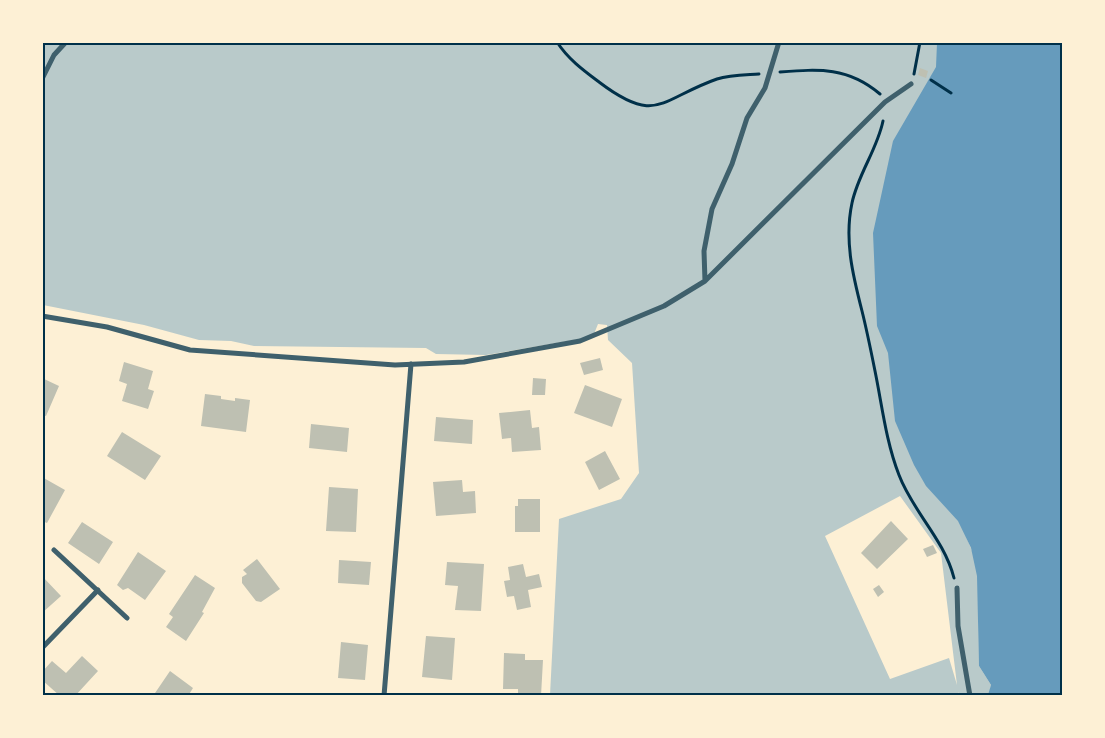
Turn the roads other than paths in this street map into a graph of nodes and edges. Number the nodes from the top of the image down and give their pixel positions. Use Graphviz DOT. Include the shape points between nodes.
graph roads {
  1 [pos="66,42"];
  2 [pos="779,42"];
  3 [pos="42,79"];
  4 [pos="911,84"];
  5 [pos="705,281"];
  6 [pos="42,316"];
  7 [pos="411,364"];
  8 [pos="54,550"];
  9 [pos="957,588"];
  10 [pos="98,590"];
  11 [pos="127,618"];
  12 [pos="42,648"];
  13 [pos="384,696"];
  14 [pos="970,696"];
  1 -- 3 [label="street" via="54,55"];
  2 -- 5 [label="street" via="765,88 747,118 732,164 712,209 704,251"];
  4 -- 5 [label="street" via="885,102"];
  5 -- 7 [label="street" via="664,306 580,341 464,362"];
  6 -- 7 [label="street" via="108,327 190,350"];
  7 -- 13 [label="street"];
  8 -- 10 [label="street"];
  9 -- 14 [label="street" via="958,626"];
  10 -- 11 [label="street"];
  10 -- 12 [label="street"];
}
